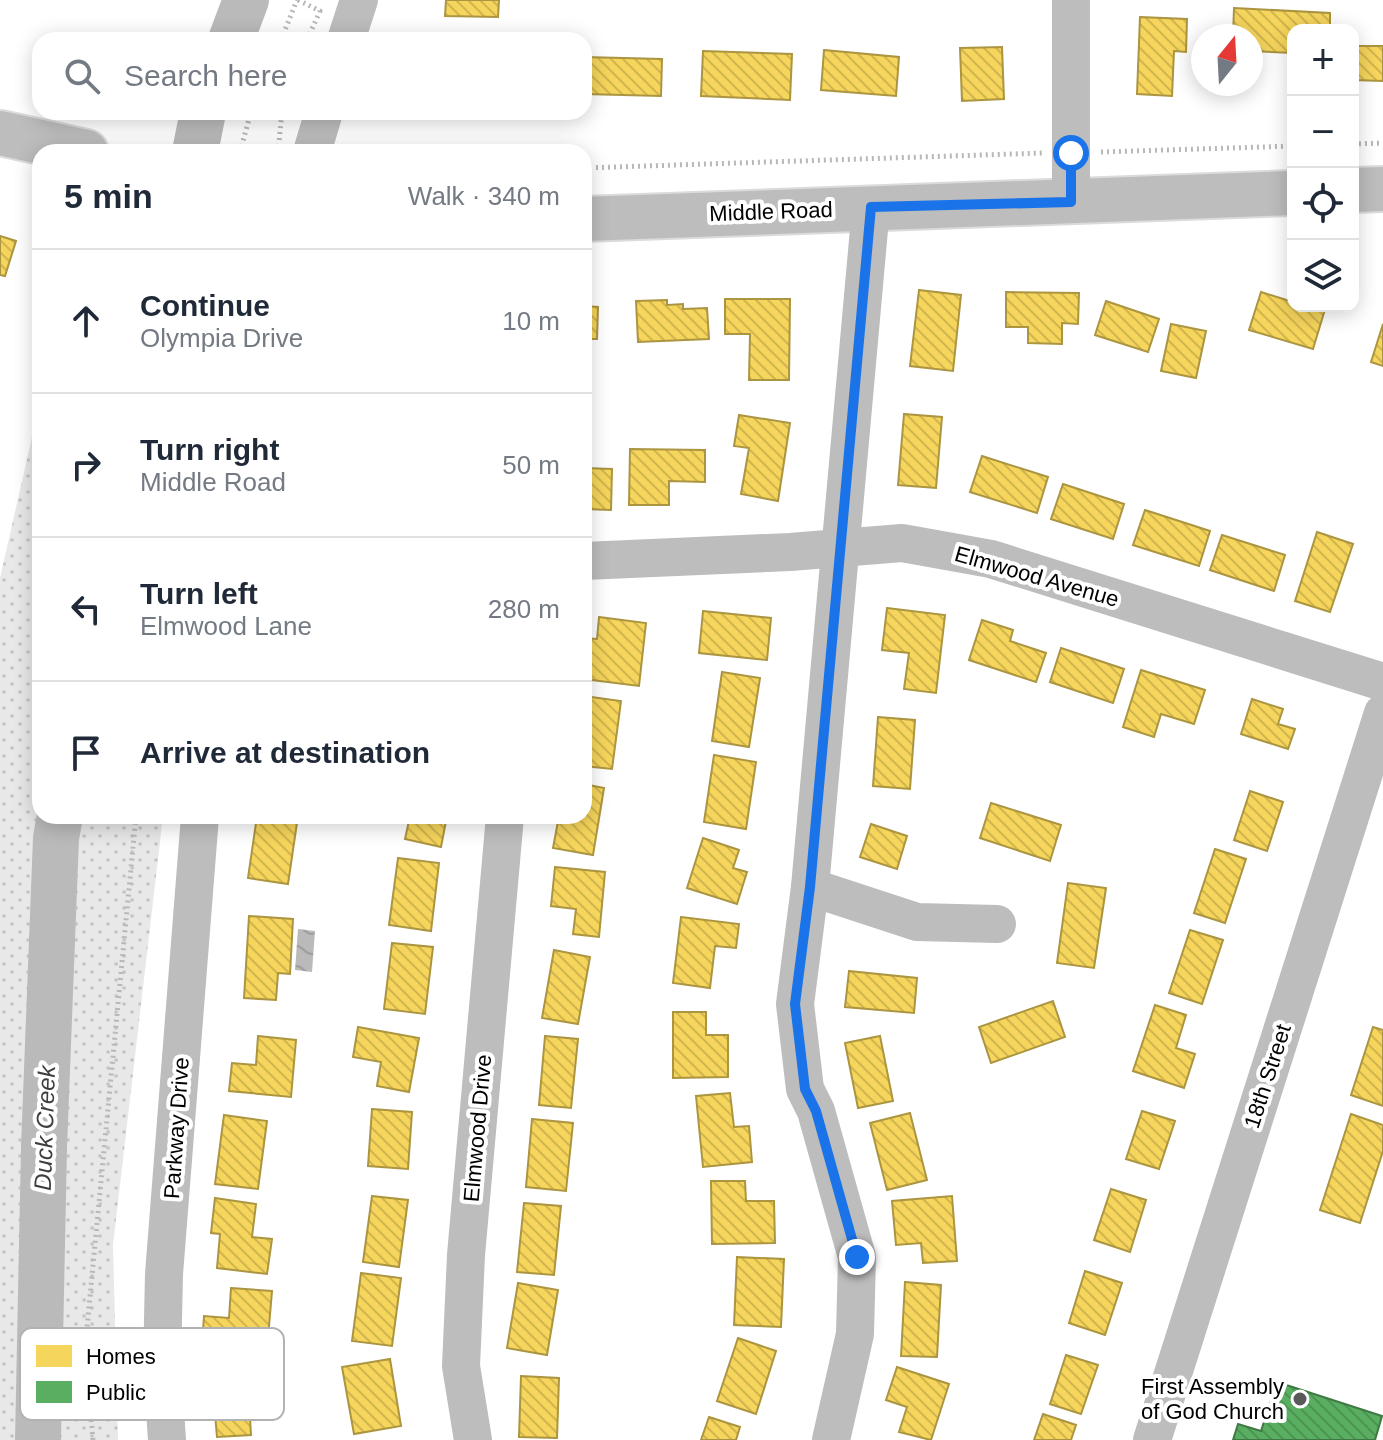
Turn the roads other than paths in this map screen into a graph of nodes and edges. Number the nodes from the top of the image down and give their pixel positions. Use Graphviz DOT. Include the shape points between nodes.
graph roads {
  1 [pos="359,0"];
  2 [pos="1071,0"];
  3 [pos="349,32"];
  4 [pos="322,120"];
  5 [pos="0,133"];
  6 [pos="50,144"];
  7 [pos="314,144"];
  8 [pos="1383,189"];
  9 [pos="1359,190"];
  10 [pos="1287,193"];
  11 [pos="1071,202"];
  12 [pos="871,207"];
  13 [pos="592,219"];
  14 [pos="842,548"];
  15 [pos="592,561"];
  16 [pos="1383,682"];
  17 [pos="1383,713"];
  18 [pos="199,824"];
  19 [pos="504,824"];
  20 [pos="810,887"];
  21 [pos="997,924"];
  22 [pos="163,1328"];
  23 [pos="166,1420"];
  24 [pos="167,1440"];
  25 [pos="473,1440"];
  26 [pos="831,1440"];
  27 [pos="1152,1440"];
  1 -- 3 [label="street"];
  2 -- 11 [label="street"];
  4 -- 7 [label="street"];
  5 -- 6 [label="main road"];
  8 -- 9 [label="main road"];
  10 -- 11 [label="main road, Middle Road"];
  11 -- 12 [label="main road, Middle Road"];
  12 -- 13 [label="main road, Middle Road"];
  12 -- 14 [label="street"];
  14 -- 15 [label="street, Elmwood Avenue"];
  14 -- 16 [label="street, Elmwood Avenue" via="902,543 991,559"];
  14 -- 20 [label="street"];
  17 -- 27 [label="street, 18th Street"];
  18 -- 22 [label="street, Parkway Drive"];
  19 -- 25 [label="street, Elmwood Drive" via="466,1255 461,1366"];
  20 -- 21 [label="street" via="917,922"];
  20 -- 26 [label="street" via="795,1004 805,1089 816,1111 857,1257 855,1334"];
  23 -- 24 [label="street, Parkway Drive"];
}
